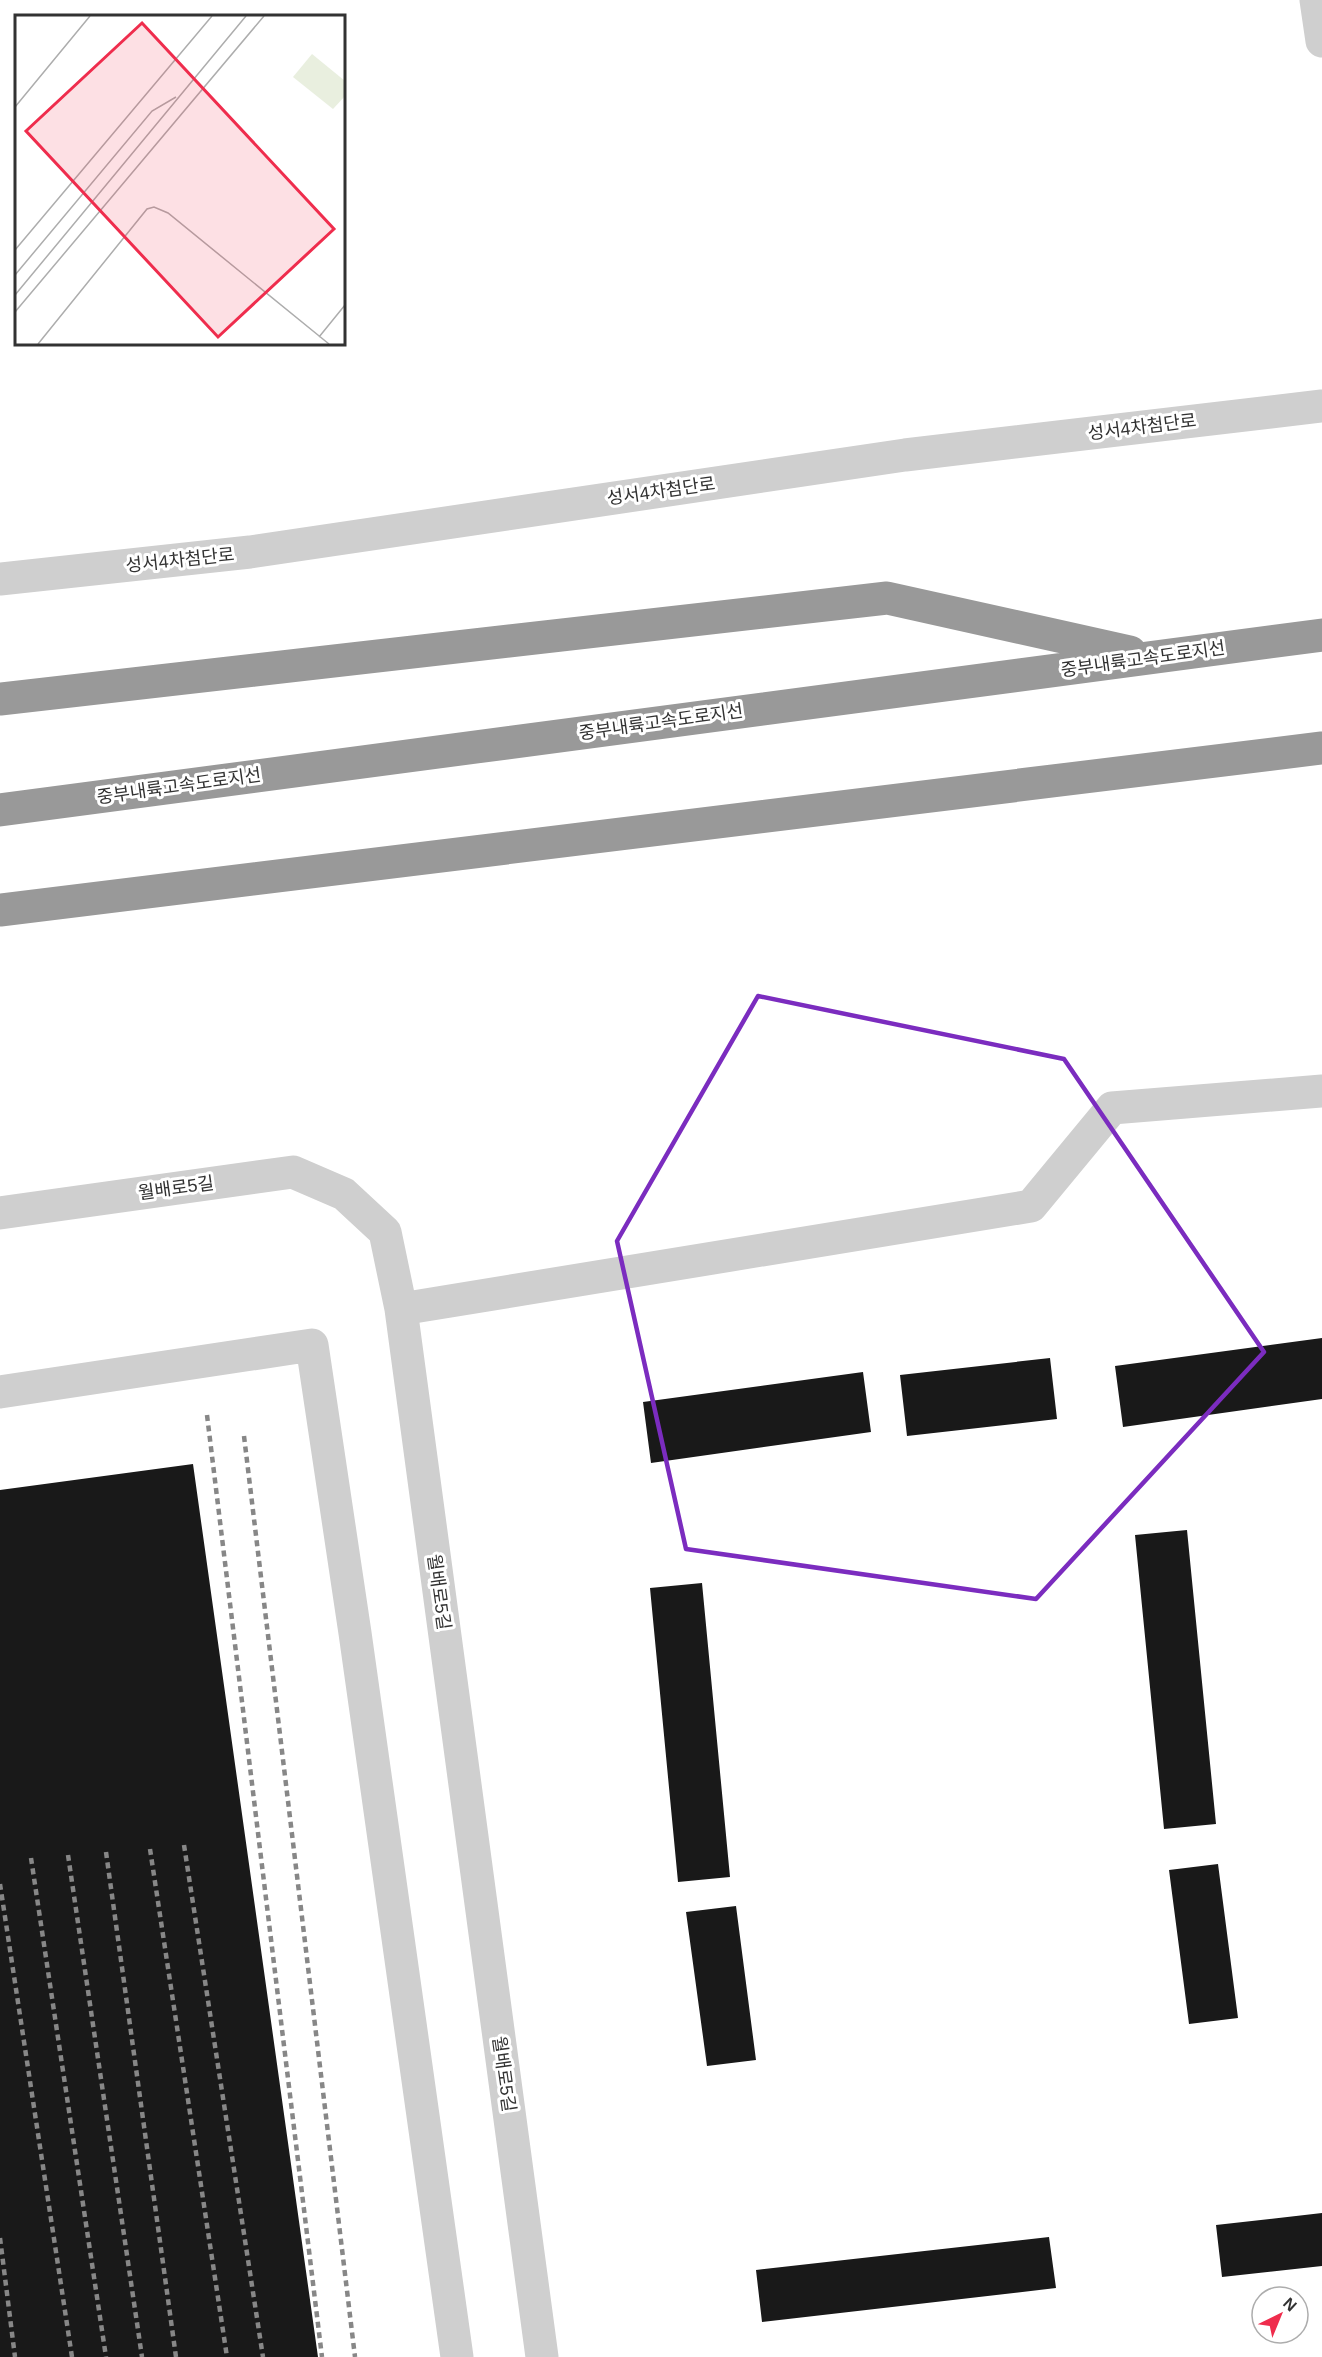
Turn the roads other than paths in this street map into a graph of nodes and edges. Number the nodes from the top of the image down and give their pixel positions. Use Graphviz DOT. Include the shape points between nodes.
graph roads {
  1 [pos="1316,0"];
  2 [pos="1322,41"];
  3 [pos="1322,406"];
  4 [pos="0,579"];
  5 [pos="1322,635"];
  6 [pos="1152,657"];
  7 [pos="0,699"];
  8 [pos="1322,748"];
  9 [pos="0,810"];
  10 [pos="0,910"];
  11 [pos="1322,1091"];
  12 [pos="0,1213"];
  13 [pos="401,1309"];
  14 [pos="0,1392"];
  15 [pos="457,2357"];
  16 [pos="542,2357"];
  1 -- 2 [label="street"];
  3 -- 4 [label="street, 성서4차첨단로" via="905,455 250,552"];
  5 -- 6 [label="highway, 중부내륙고속도로지선"];
  6 -- 7 [label="highway" via="887,598"];
  6 -- 9 [label="highway, 중부내륙고속도로지선"];
  8 -- 10 [label="highway"];
  11 -- 13 [label="street" via="1112,1108 1031,1206"];
  12 -- 13 [label="street, 월배로5길" via="292,1172 344,1194 385,1232"];
  13 -- 16 [label="street, 월배로5길"];
  14 -- 15 [label="street" via="312,1345"];
}
